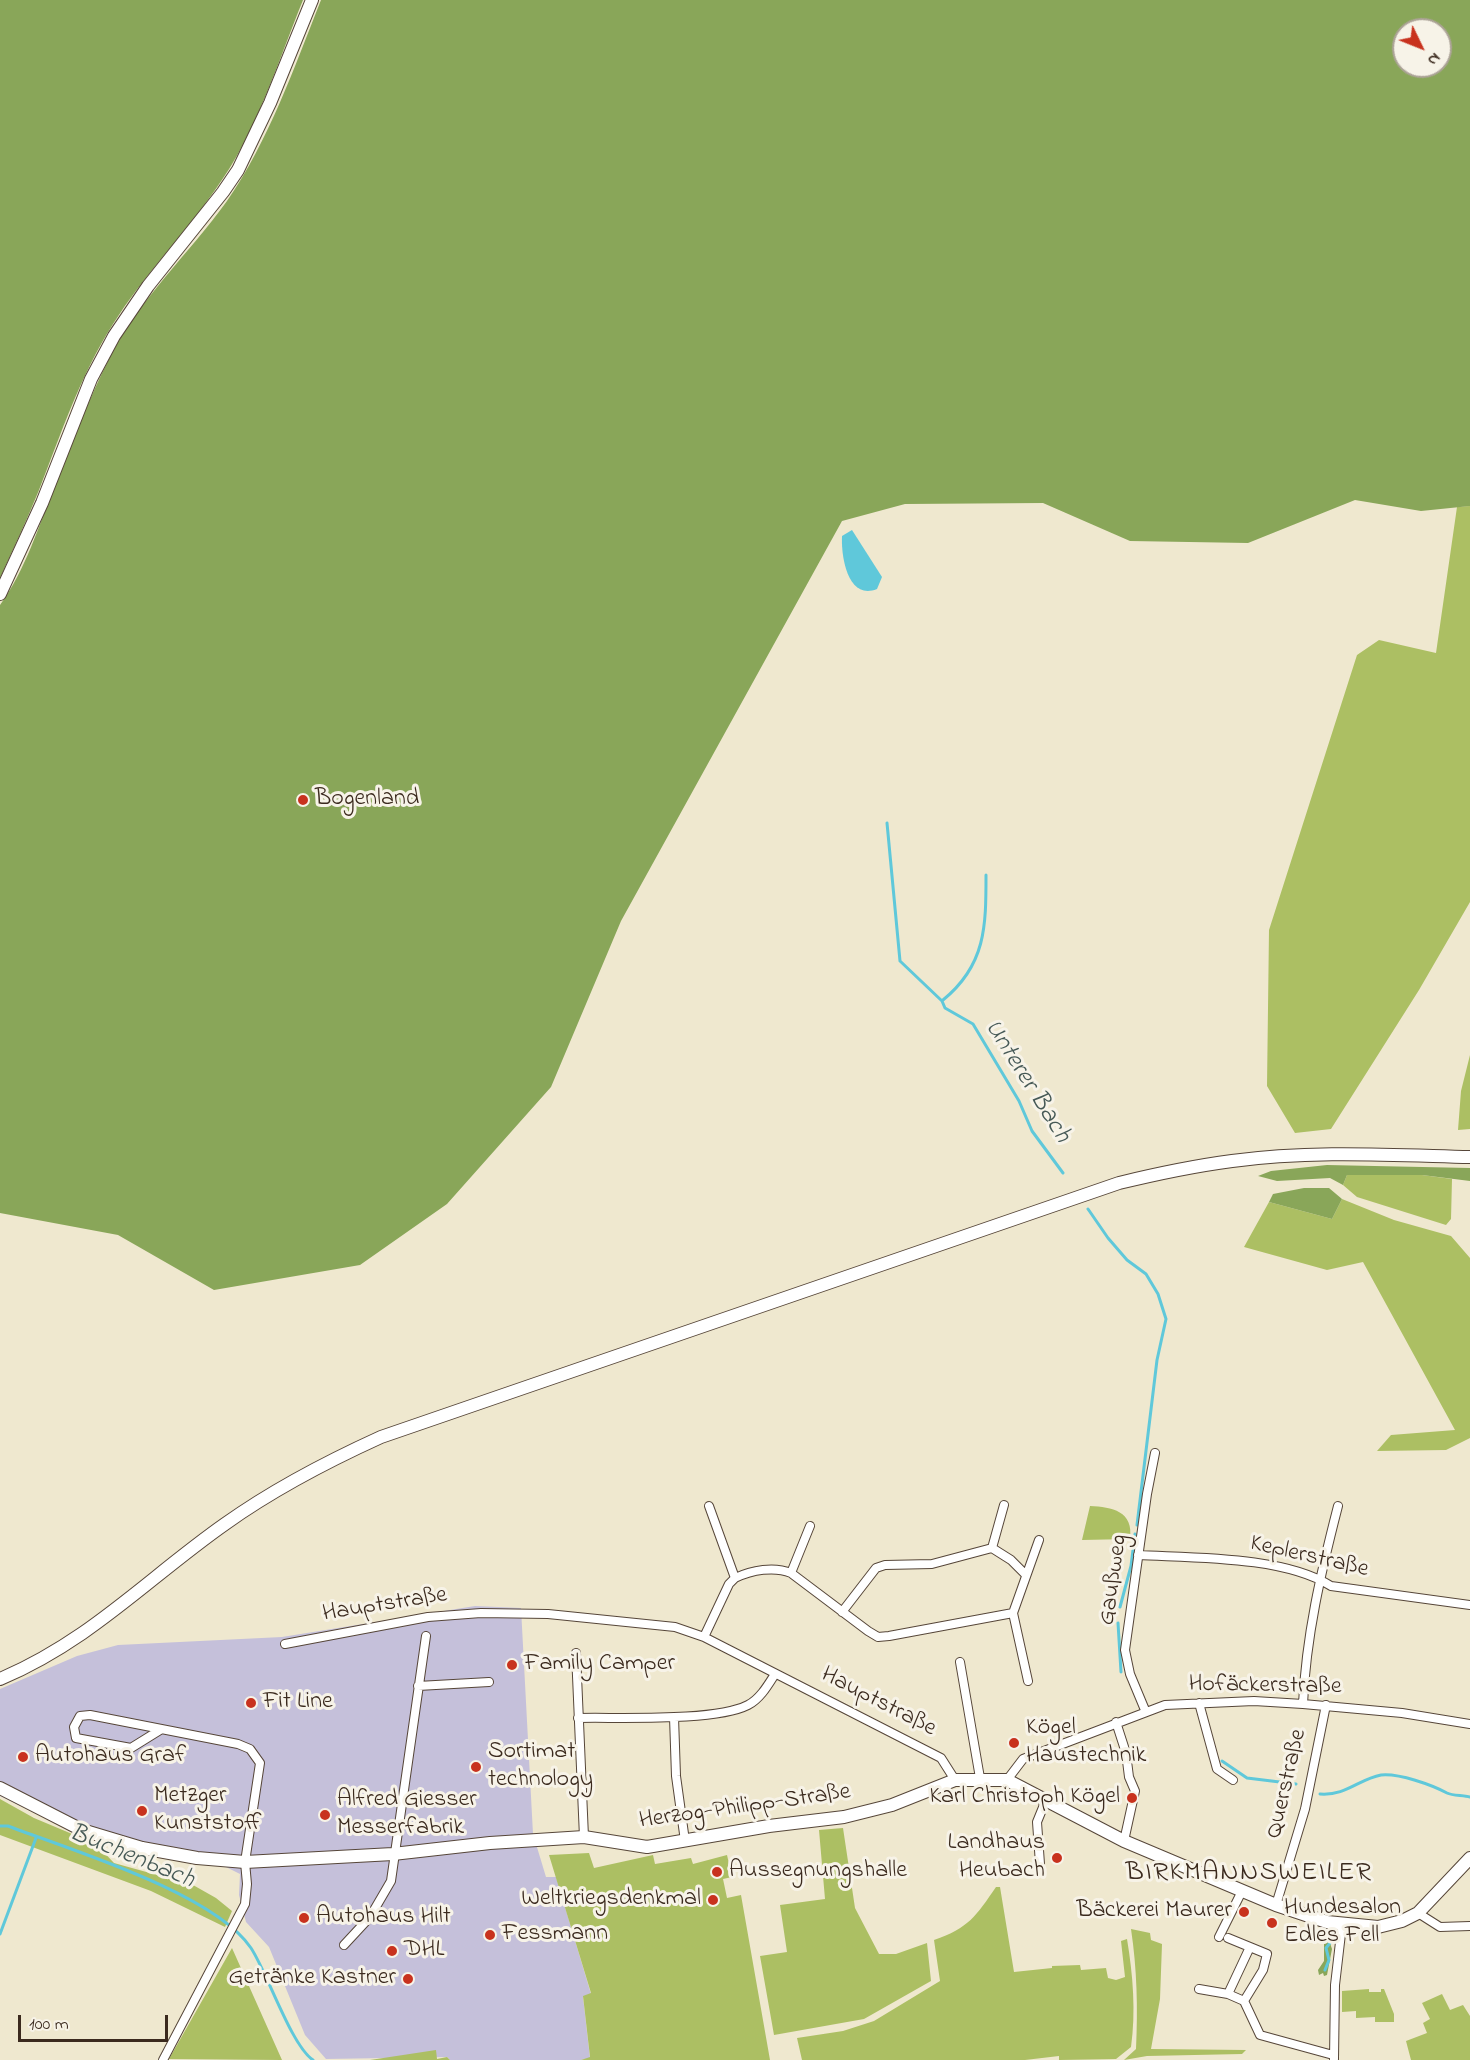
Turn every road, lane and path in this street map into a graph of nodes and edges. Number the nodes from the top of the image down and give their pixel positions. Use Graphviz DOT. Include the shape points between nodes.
graph roads {
  1 [pos="312,0"];
  2 [pos="0,594"];
  3 [pos="1470,1157"];
  4 [pos="1155,1453"];
  5 [pos="1004,1505"];
  6 [pos="709,1506"];
  7 [pos="1338,1506"];
  8 [pos="810,1526"];
  9 [pos="1039,1540"];
  10 [pos="992,1548"];
  11 [pos="1138,1554"];
  12 [pos="791,1573"];
  13 [pos="1026,1575"];
  14 [pos="735,1578"];
  15 [pos="1319,1578"];
  16 [pos="1470,1605"];
  17 [pos="842,1612"];
  18 [pos="1013,1613"];
  19 [pos="426,1636"];
  20 [pos="704,1637"];
  21 [pos="285,1644"];
  22 [pos="576,1653"];
  23 [pos="960,1662"];
  24 [pos="775,1674"];
  25 [pos="0,1679"];
  26 [pos="1028,1681"];
  27 [pos="489,1683"];
  28 [pos="418,1686"];
  29 [pos="1199,1703"];
  30 [pos="1303,1704"];
  31 [pos="1326,1706"];
  32 [pos="1145,1710"];
  33 [pos="674,1717"];
  34 [pos="578,1718"];
  35 [pos="1116,1722"];
  36 [pos="1470,1724"];
  37 [pos="160,1730"];
  38 [pos="980,1778"];
  39 [pos="955,1780"];
  40 [pos="1007,1780"];
  41 [pos="1233,1780"];
  42 [pos="0,1788"];
  43 [pos="1046,1800"];
  44 [pos="584,1837"];
  45 [pos="686,1841"];
  46 [pos="1124,1841"];
  47 [pos="393,1854"];
  48 [pos="1470,1858"];
  49 [pos="244,1862"];
  50 [pos="1040,1864"];
  51 [pos="1242,1891"];
  52 [pos="1276,1905"];
  53 [pos="1418,1913"];
  54 [pos="1342,1925"];
  55 [pos="1470,1926"];
  56 [pos="344,1945"];
  57 [pos="1250,1947"];
  58 [pos="1199,1989"];
  59 [pos="1228,1994"];
  60 [pos="1244,2001"];
  61 [pos="1334,2057"];
  62 [pos="163,2060"];
  1 -- 2 [label="street" via="270,103 237,170 147,286 91,379 42,503"];
  3 -- 25 [label="street" via="1349,1154 1234,1160 1119,1183 381,1437 303,1474 262,1499 68,1645"];
  4 -- 11 [label="street, Gaußweg"];
  5 -- 10 [label="street"];
  6 -- 14 [label="street"];
  7 -- 15 [label="street"];
  8 -- 12 [label="street"];
  9 -- 13 [label="street"];
  10 -- 13 [label="street"];
  10 -- 17 [label="street" via="932,1564 876,1568"];
  11 -- 15 [label="street, Keplerstraße" via="1255,1563"];
  11 -- 32 [label="street, Gaußweg" via="1125,1650"];
  12 -- 14 [label="street" via="780,1569"];
  12 -- 17 [label="street"];
  13 -- 18 [label="street"];
  14 -- 20 [label="street"];
  15 -- 16 [label="street, Keplerstraße" via="1332,1586"];
  15 -- 30 [label="street" via="1305,1659"];
  17 -- 18 [label="street" via="878,1637"];
  18 -- 26 [label="street"];
  19 -- 28 [label="street"];
  20 -- 21 [label="street, Hauptstraße" via="664,1626 548,1614 481,1613 428,1617"];
  20 -- 24 [label="street, Hauptstraße"];
  22 -- 34 [label="street"];
  23 -- 38 [label="street"];
  24 -- 33 [label="street" via="750,1705"];
  24 -- 39 [label="street, Hauptstraße" via="941,1758"];
  27 -- 28 [label="street"];
  28 -- 47 [label="street"];
  29 -- 30 [label="street, Hofäckerstraße"];
  29 -- 32 [label="street, Hofäckerstraße"];
  29 -- 41 [label="street" via="1218,1768"];
  30 -- 31 [label="street, Hofäckerstraße"];
  31 -- 36 [label="street, Hofäckerstraße"];
  31 -- 52 [label="street, Querstraße" via="1305,1809"];
  32 -- 35 [label="street, Hofäckerstraße"];
  33 -- 34 [label="street"];
  33 -- 45 [label="street" via="676,1776"];
  34 -- 44 [label="street"];
  35 -- 40 [label="street, Hofäckerstraße" via="1023,1758"];
  35 -- 46 [label="street" via="1135,1791"];
  37 -- 37 [label="street" via="131,1748 76,1738 74,1727 80,1716 90,1715"];
  37 -- 49 [label="street" via="238,1744 257,1755 260,1775"];
  38 -- 39 [label="street"];
  38 -- 40 [label="street"];
  39 -- 45 [label="street, Herzog-Philipp-Straße" via="892,1805 844,1817"];
  40 -- 43 [label="street"];
  42 -- 49 [label="street, Herzog-Philipp-Straße" via="82,1830 142,1848"];
  43 -- 46 [label="street"];
  43 -- 50 [label="street" via="1037,1822"];
  44 -- 45 [label="street, Herzog-Philipp-Straße" via="647,1847"];
  44 -- 47 [label="street, Herzog-Philipp-Straße"];
  46 -- 51 [label="street"];
  47 -- 49 [label="street, Herzog-Philipp-Straße"];
  47 -- 56 [label="street" via="391,1881 385,1893 370,1917"];
  48 -- 53 [label="street"];
  49 -- 62 [label="street" via="245,1904"];
  51 -- 52 [label="street"];
  51 -- 57 [label="street" via="1224,1937"];
  52 -- 54 [label="street"];
  53 -- 54 [label="street" via="1378,1927"];
  53 -- 55 [label="street" via="1440,1927"];
  54 -- 61 [label="street" via="1335,1985"];
  57 -- 59 [label="street"];
  57 -- 60 [label="street" via="1267,1954 1263,1970"];
  58 -- 59 [label="street"];
  59 -- 60 [label="street"];
  60 -- 61 [label="street" via="1260,2035"];
}
